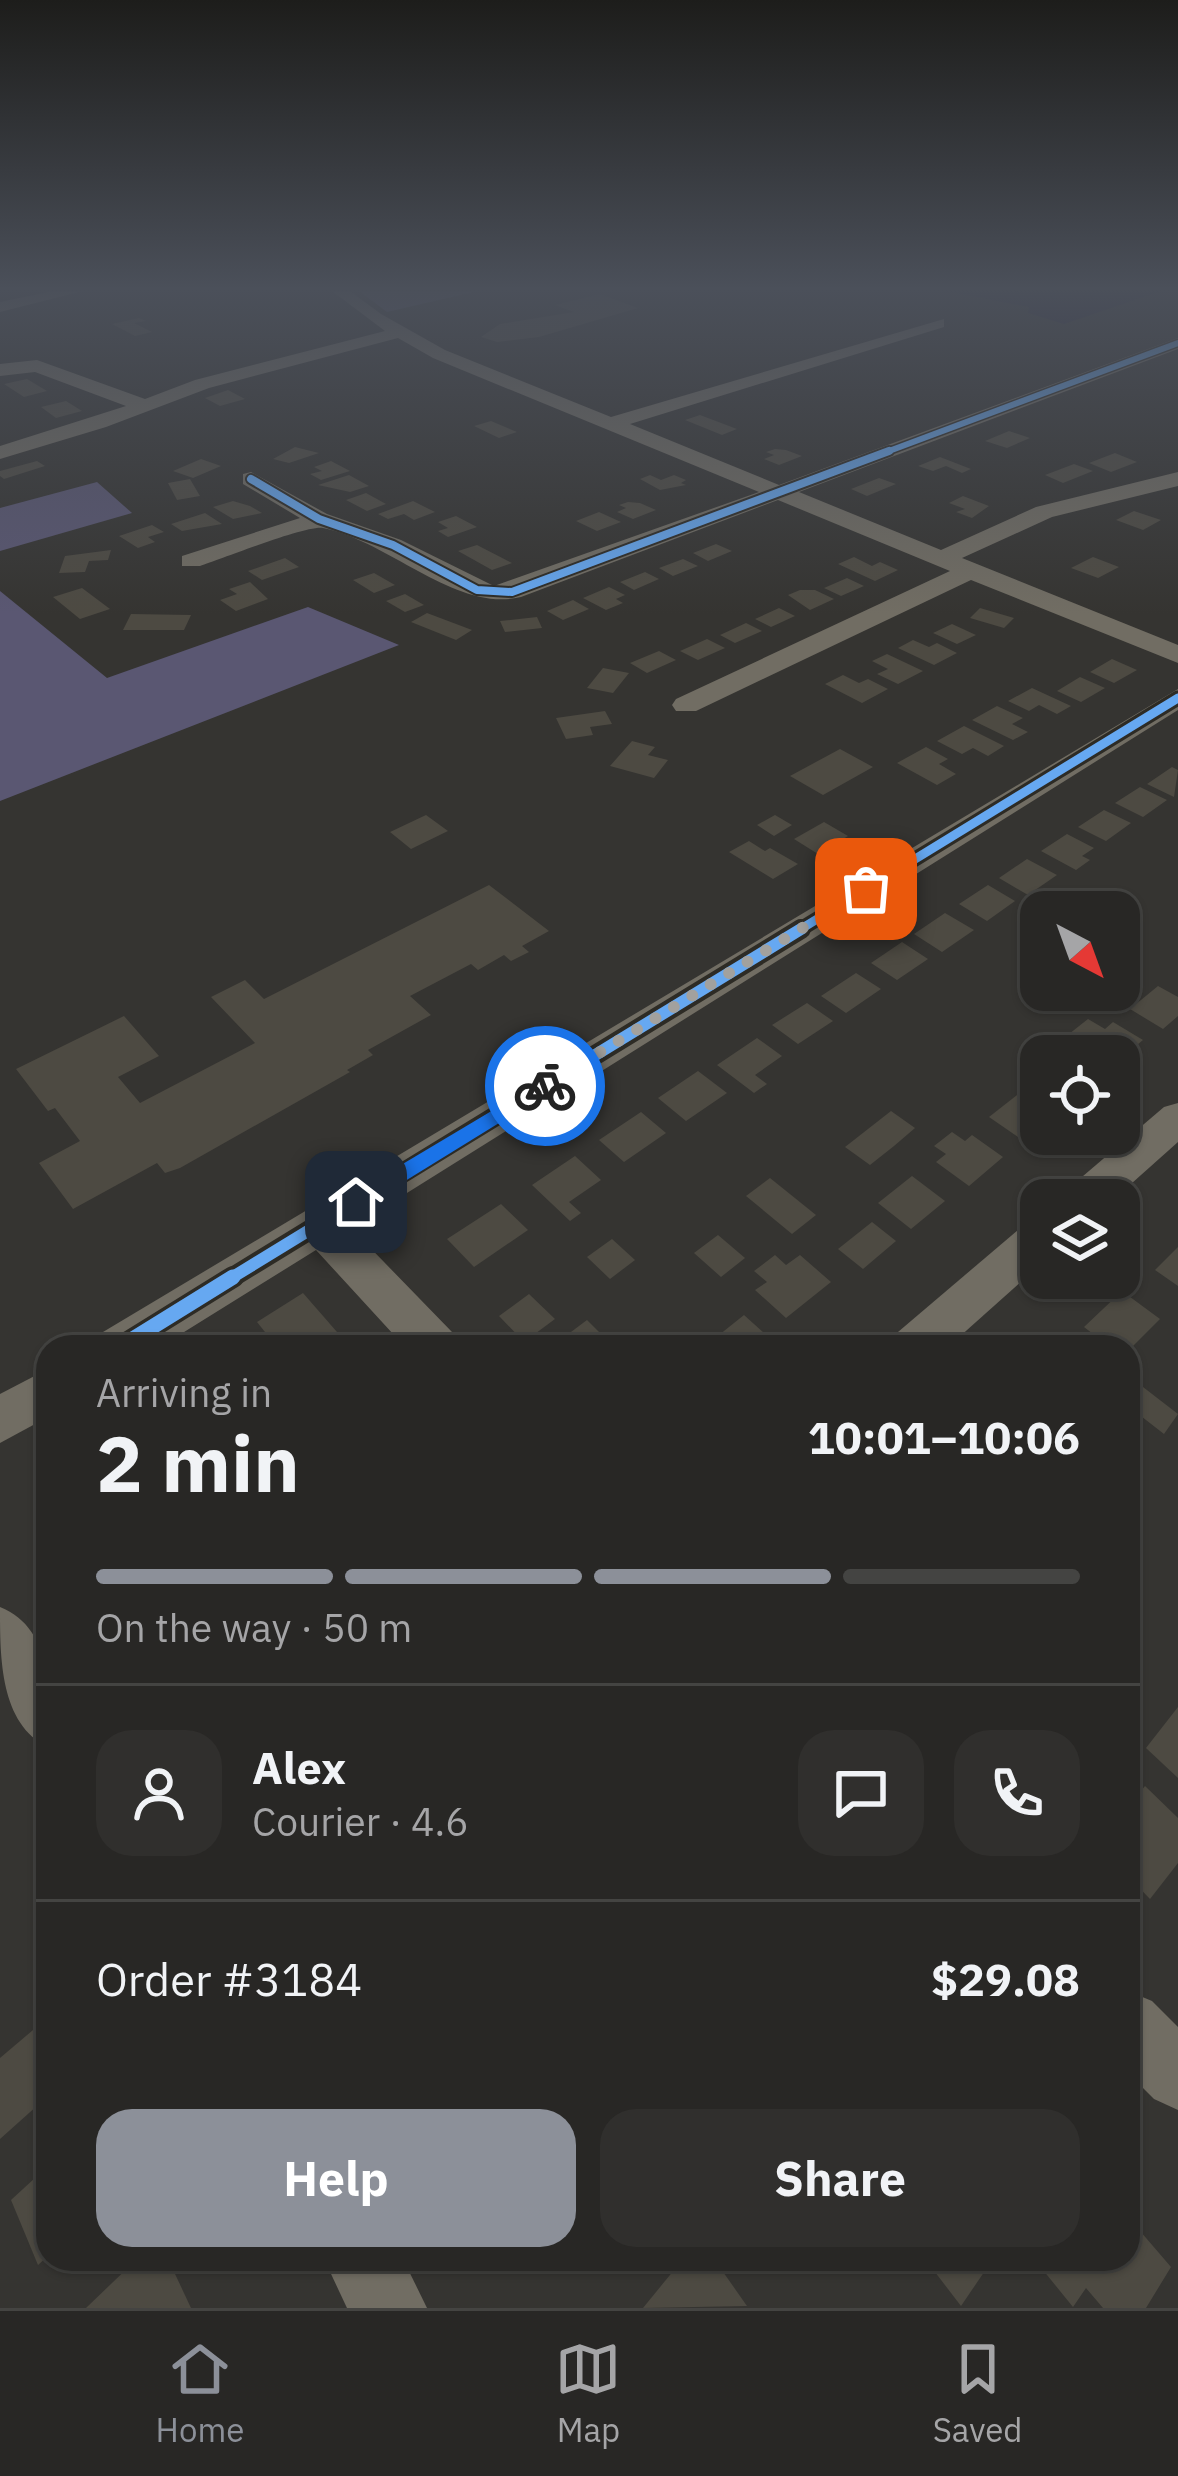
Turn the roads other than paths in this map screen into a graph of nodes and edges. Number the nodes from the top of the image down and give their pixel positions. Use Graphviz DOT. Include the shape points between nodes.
graph roads {
  1 [pos="126,399"];
  2 [pos="161,399"];
  3 [pos="551,399"];
  4 [pos="692,399"];
  5 [pos="1027,399"];
  6 [pos="143,405"];
  7 [pos="610,424"];
  8 [pos="0,453"];
  9 [pos="251,479"];
  10 [pos="1178,479"];
  11 [pos="777,491"];
  12 [pos="319,519"];
  13 [pos="940,559"];
  14 [pos="190,561"];
  15 [pos="970,571"];
  16 [pos="1178,655"];
  17 [pos="1178,698"];
  18 [pos="686,705"];
  19 [pos="1178,1118"];
  20 [pos="1108,1179"];
  21 [pos="319,1225"];
  22 [pos="1020,1255"];
  23 [pos="140,1335"];
  24 [pos="424,1335"];
  25 [pos="929,1335"];
  26 [pos="36,1398"];
  27 [pos="0,1420"];
  28 [pos="0,1635"];
  29 [pos="36,1697"];
  30 [pos="1140,2037"];
  31 [pos="1178,2075"];
  32 [pos="368,2271"];
  33 [pos="389,2308"];
  1 -- 6 [label="street"];
  2 -- 6 [label="street"];
  3 -- 7 [label="street"];
  4 -- 7 [label="street"];
  5 -- 11 [label="street"];
  6 -- 8 [label="street"];
  7 -- 11 [label="street"];
  9 -- 12 [label="street"];
  10 -- 13 [label="street" via="1044,512"];
  11 -- 12 [label="street" via="494,594 393,544"];
  11 -- 13 [label="street"];
  12 -- 14 [label="street"];
  13 -- 15 [label="street"];
  15 -- 16 [label="street"];
  15 -- 18 [label="street"];
  17 -- 21 [label="street"];
  19 -- 20 [label="street"];
  21 -- 23 [label="street"];
  21 -- 24 [label="street"];
  22 -- 25 [label="street"];
  26 -- 27 [label="street"];
  28 -- 29 [label="street"];
  30 -- 31 [label="street"];
  32 -- 33 [label="street"];
}
